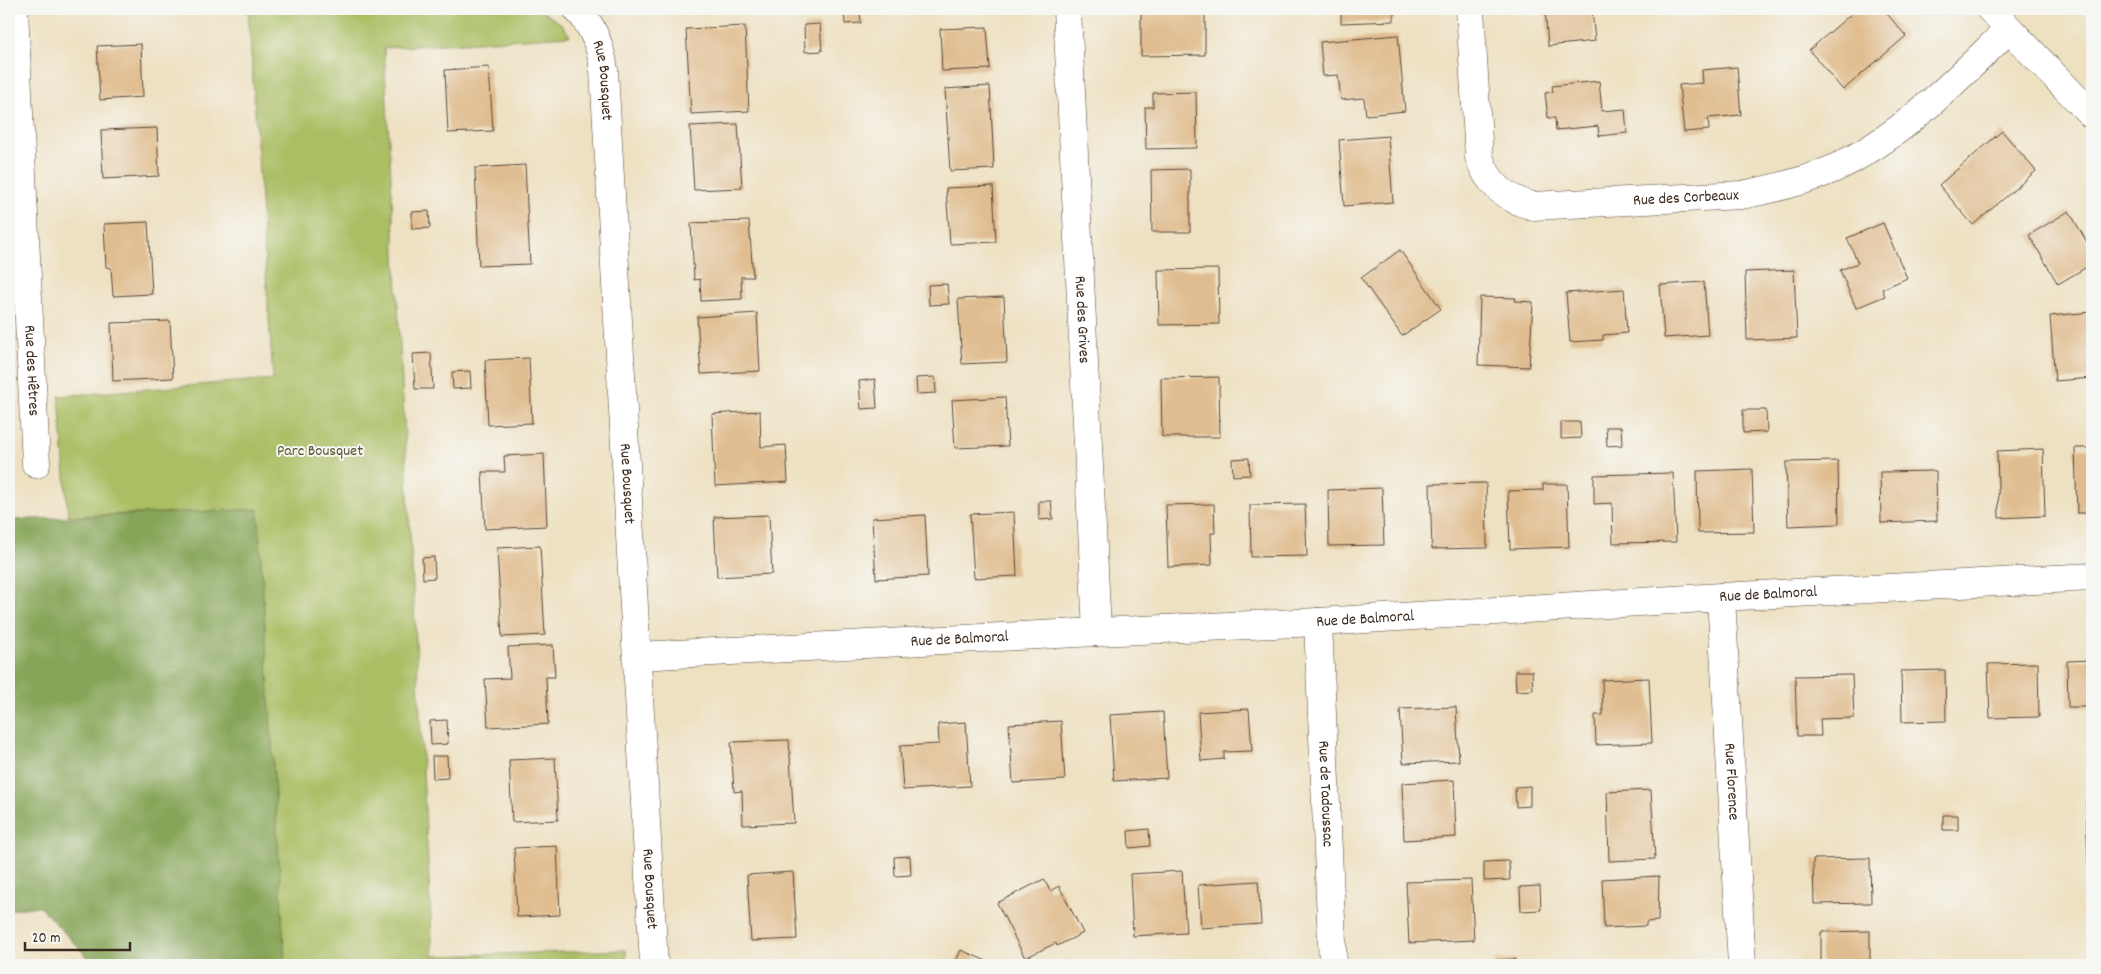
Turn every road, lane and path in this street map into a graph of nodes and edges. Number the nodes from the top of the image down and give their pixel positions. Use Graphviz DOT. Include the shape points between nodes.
graph roads {
  1 [pos="14,9"];
  2 [pos="577,9"];
  3 [pos="1066,9"];
  4 [pos="1470,9"];
  5 [pos="1990,9"];
  6 [pos="2009,29"];
  7 [pos="2092,115"];
  8 [pos="18,276"];
  9 [pos="36,464"];
  10 [pos="2092,577"];
  11 [pos="1722,597"];
  12 [pos="1318,622"];
  13 [pos="1097,632"];
  14 [pos="638,656"];
  15 [pos="654,965"];
  16 [pos="1333,965"];
  17 [pos="1742,965"];
  1 -- 8 [label="street, Rue des Hêtres"];
  2 -- 14 [label="street, Rue Bousquet" via="594,33 604,70"];
  3 -- 13 [label="street, Rue des Grives"];
  4 -- 6 [label="street, Rue des Corbeaux" via="1481,162 1488,177 1503,193 1533,206 1742,195 1812,177 1855,157 1896,131"];
  5 -- 6 [label="street"];
  6 -- 7 [label="street"];
  8 -- 9 [label="street, Rue des Hêtres"];
  10 -- 11 [label="street, Rue de Balmoral"];
  11 -- 12 [label="street, Rue de Balmoral"];
  11 -- 17 [label="street, Rue Florence"];
  12 -- 13 [label="street, Rue de Balmoral"];
  12 -- 16 [label="street, Rue de Tadoussac"];
  13 -- 14 [label="street, Rue de Balmoral"];
  14 -- 15 [label="street, Rue Bousquet"];
}
